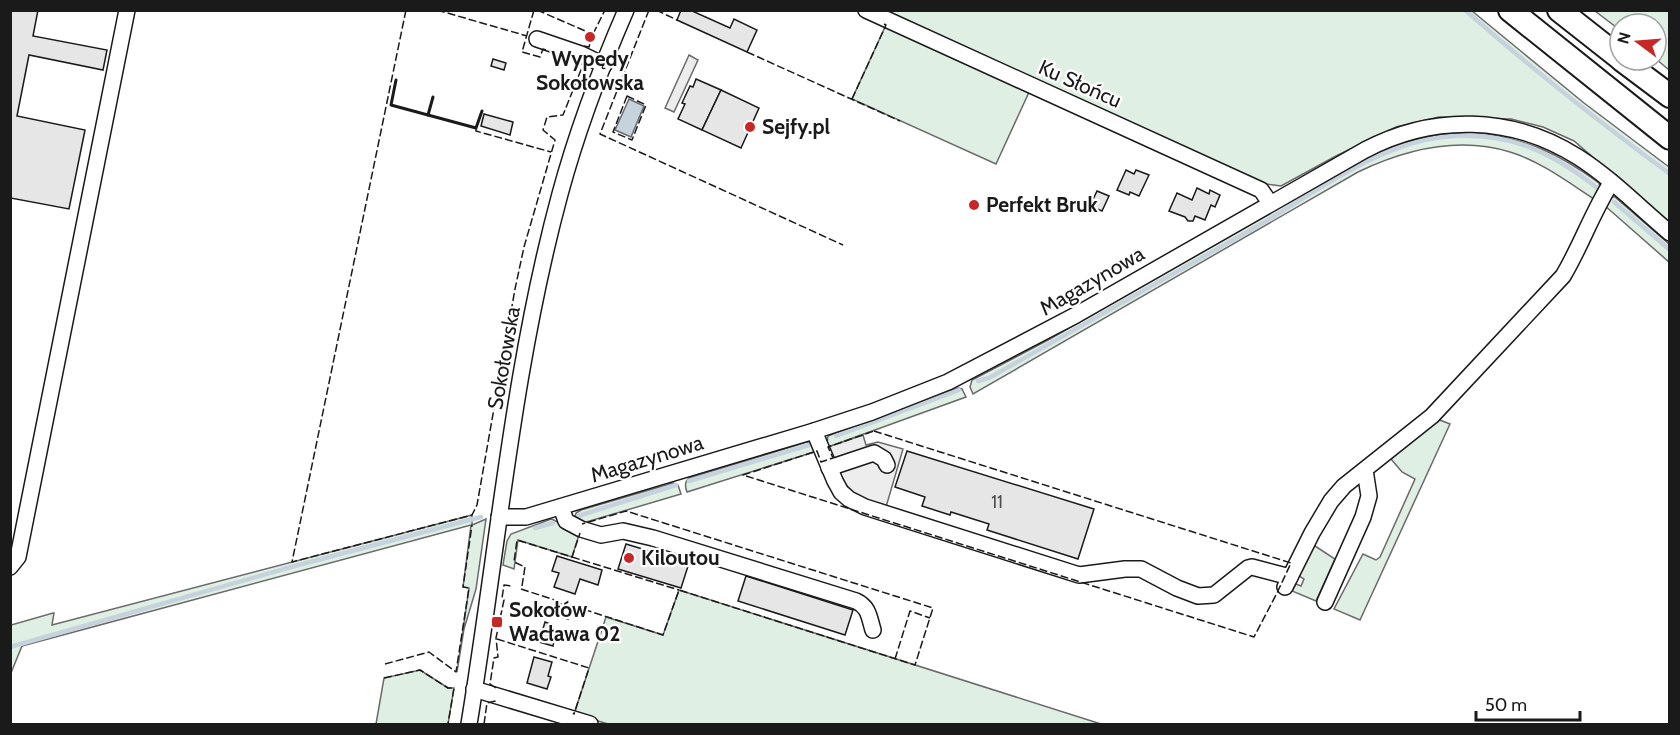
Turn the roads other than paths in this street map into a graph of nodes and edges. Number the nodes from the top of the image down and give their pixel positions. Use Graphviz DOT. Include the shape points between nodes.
graph roads {
  1 [pos="127,10"];
  2 [pos="626,10"];
  3 [pos="866,10"];
  4 [pos="1510,10"];
  5 [pos="1559,10"];
  6 [pos="537,39"];
  7 [pos="1608,49"];
  8 [pos="604,65"];
  9 [pos="1638,72"];
  10 [pos="1670,96"];
  11 [pos="1670,138"];
  12 [pos="1611,183"];
  13 [pos="1270,203"];
  14 [pos="1670,233"];
  15 [pos="814,431"];
  16 [pos="887,465"];
  17 [pos="830,468"];
  18 [pos="1365,470"];
  19 [pos="561,507"];
  20 [pos="499,517"];
  21 [pos="10,567"];
  22 [pos="1325,602"];
  23 [pos="873,630"];
  24 [pos="474,689"];
  25 [pos="469,724"];
  26 [pos="590,724"];
  1 -- 21 [label="street" via="18,557"];
  2 -- 8 [label="street, Sokołowska"];
  3 -- 13 [label="street, Ku Słońcu" via="1261,190"];
  4 -- 11 [label="highway"];
  5 -- 7 [label="highway"];
  6 -- 8 [label="street"];
  8 -- 20 [label="street, Sokołowska" via="569,163 540,276"];
  9 -- 10 [label="highway"];
  12 -- 13 [label="street, Magazynowa" via="1570,152 1526,132 1488,124 1445,124 1382,141"];
  12 -- 14 [label="street, Magazynowa"];
  12 -- 18 [label="street" via="1590,217 1563,276 1432,416"];
  13 -- 15 [label="street, Magazynowa" via="969,372 909,399"];
  15 -- 17 [label="street"];
  15 -- 19 [label="street, Magazynowa"];
  16 -- 17 [label="street" via="874,453"];
  17 -- 18 [label="street" via="841,492 865,507 1078,575 1141,569 1205,597 1220,591 1252,567 1288,582 1331,501"];
  18 -- 22 [label="street" via="1369,496 1363,517"];
  19 -- 20 [label="street, Magazynowa" via="519,519"];
  19 -- 23 [label="street" via="566,521 581,529 601,535 623,531 653,538 856,601 867,609"];
  20 -- 24 [label="street, Sokołowska"];
  24 -- 25 [label="street, Sokołowska"];
  24 -- 26 [label="street"];
}
